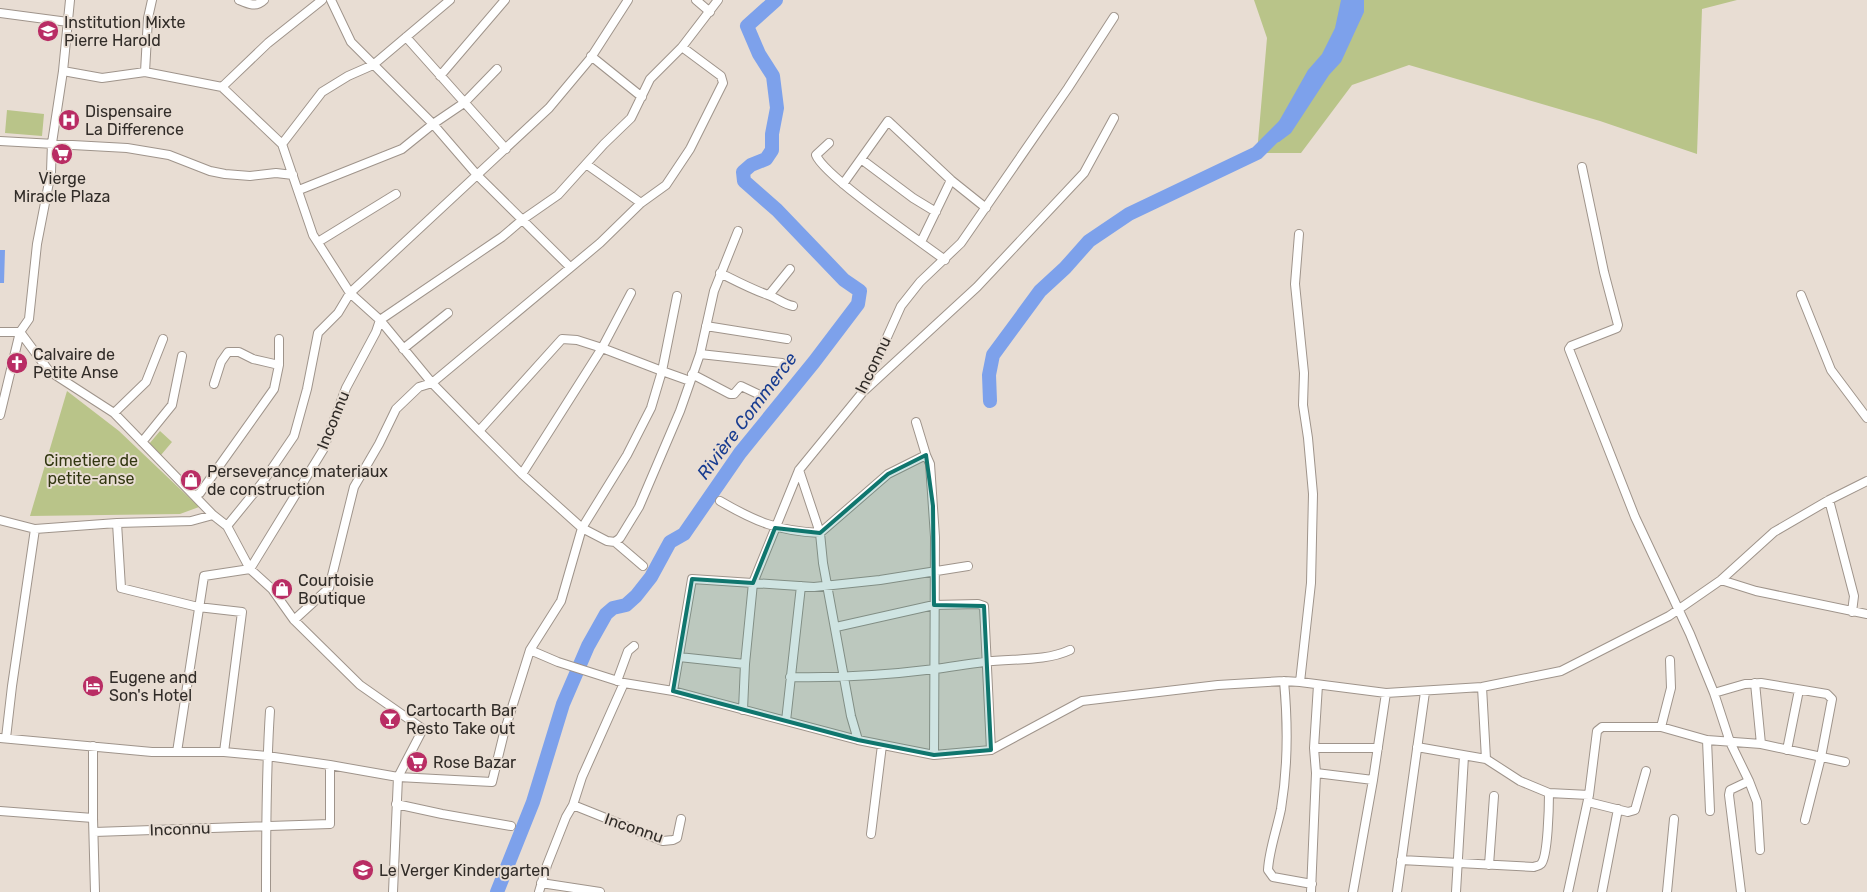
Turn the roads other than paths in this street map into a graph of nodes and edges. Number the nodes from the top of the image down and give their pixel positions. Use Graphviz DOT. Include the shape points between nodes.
graph roads {
  1 [pos="70,0"];
  2 [pos="152,0"];
  3 [pos="239,0"];
  4 [pos="264,0"];
  5 [pos="322,0"];
  6 [pos="331,0"];
  7 [pos="450,0"];
  8 [pos="506,0"];
  9 [pos="628,0"];
  10 [pos="696,0"];
  11 [pos="718,0"];
  12 [pos="710,12"];
  13 [pos="0,13"];
  14 [pos="1114,17"];
  15 [pos="68,22"];
  16 [pos="406,37"];
  17 [pos="682,46"];
  18 [pos="591,56"];
  19 [pos="373,65"];
  20 [pos="497,69"];
  21 [pos="63,71"];
  22 [pos="145,72"];
  23 [pos="440,76"];
  24 [pos="222,87"];
  25 [pos="642,97"];
  26 [pos="464,103"];
  27 [pos="1114,118"];
  28 [pos="433,124"];
  29 [pos="0,141"];
  30 [pos="52,143"];
  31 [pos="829,143"];
  32 [pos="282,144"];
  33 [pos="506,149"];
  34 [pos="861,159"];
  35 [pos="586,164"];
  36 [pos="1582,168"];
  37 [pos="293,175"];
  38 [pos="478,175"];
  39 [pos="951,180"];
  40 [pos="843,184"];
  41 [pos="299,190"];
  42 [pos="396,194"];
  43 [pos="641,203"];
  44 [pos="986,208"];
  45 [pos="936,212"];
  46 [pos="522,220"];
  47 [pos="738,231"];
  48 [pos="1299,234"];
  49 [pos="318,242"];
  50 [pos="921,242"];
  51 [pos="945,260"];
  52 [pos="570,267"];
  53 [pos="790,269"];
  54 [pos="720,273"];
  55 [pos="350,293"];
  56 [pos="631,293"];
  57 [pos="769,295"];
  58 [pos="1801,295"];
  59 [pos="676,296"];
  60 [pos="793,306"];
  61 [pos="448,313"];
  62 [pos="380,320"];
  63 [pos="706,326"];
  64 [pos="0,332"];
  65 [pos="20,332"];
  66 [pos="163,339"];
  67 [pos="279,339"];
  68 [pos="787,339"];
  69 [pos="602,348"];
  70 [pos="403,350"];
  71 [pos="700,354"];
  72 [pos="182,356"];
  73 [pos="782,363"];
  74 [pos="279,365"];
  75 [pos="662,371"];
  76 [pos="691,378"];
  77 [pos="432,383"];
  78 [pos="214,384"];
  79 [pos="862,393"];
  80 [pos="760,395"];
  81 [pos="114,413"];
  82 [pos="0,415"];
  83 [pos="1867,418"];
  84 [pos="916,422"];
  85 [pos="479,431"];
  86 [pos="142,442"];
  87 [pos="926,455"];
  88 [pos="799,470"];
  89 [pos="522,474"];
  90 [pos="1867,481"];
  91 [pos="196,495"];
  92 [pos="1829,500"];
  93 [pos="720,501"];
  94 [pos="213,515"];
  95 [pos="0,520"];
  96 [pos="117,523"];
  97 [pos="227,526"];
  98 [pos="584,526"];
  99 [pos="775,528"];
  100 [pos="35,529"];
  101 [pos="820,533"];
  102 [pos="615,542"];
  103 [pos="643,566"];
  104 [pos="968,566"];
  105 [pos="250,568"];
  106 [pos="934,571"];
  107 [pos="1721,580"];
  108 [pos="753,584"];
  109 [pos="800,586"];
  110 [pos="828,586"];
  111 [pos="934,605"];
  112 [pos="198,607"];
  113 [pos="1679,609"];
  114 [pos="1852,612"];
  115 [pos="1867,614"];
  116 [pos="294,620"];
  117 [pos="836,626"];
  118 [pos="634,646"];
  119 [pos="530,650"];
  120 [pos="1070,650"];
  121 [pos="679,657"];
  122 [pos="1670,660"];
  123 [pos="986,661"];
  124 [pos="745,664"];
  125 [pos="935,669"];
  126 [pos="790,677"];
  127 [pos="844,678"];
  128 [pos="1284,681"];
  129 [pos="620,682"];
  130 [pos="1300,682"];
  131 [pos="1755,684"];
  132 [pos="1318,685"];
  133 [pos="1482,686"];
  134 [pos="1799,690"];
  135 [pos="673,691"];
  136 [pos="1425,692"];
  137 [pos="1386,693"];
  138 [pos="1714,693"];
  139 [pos="742,710"];
  140 [pos="270,711"];
  141 [pos="786,721"];
  142 [pos="1661,727"];
  143 [pos="3,738"];
  144 [pos="858,740"];
  145 [pos="1707,740"];
  146 [pos="1730,742"];
  147 [pos="882,744"];
  148 [pos="1761,744"];
  149 [pos="94,746"];
  150 [pos="1417,747"];
  151 [pos="1314,748"];
  152 [pos="1378,748"];
  153 [pos="991,750"];
  154 [pos="1788,750"];
  155 [pos="177,752"];
  156 [pos="224,752"];
  157 [pos="934,755"];
  158 [pos="267,756"];
  159 [pos="1464,756"];
  160 [pos="1821,757"];
  161 [pos="1486,759"];
  162 [pos="1845,762"];
  163 [pos="330,765"];
  164 [pos="1646,771"];
  165 [pos="1316,773"];
  166 [pos="398,777"];
  167 [pos="1373,780"];
  168 [pos="1749,781"];
  169 [pos="1549,792"];
  170 [pos="1494,796"];
  171 [pos="1589,798"];
  172 [pos="396,804"];
  173 [pos="573,805"];
  174 [pos="1618,809"];
  175 [pos="0,811"];
  176 [pos="1710,811"];
  177 [pos="93,818"];
  178 [pos="1674,818"];
  179 [pos="681,819"];
  180 [pos="1805,820"];
  181 [pos="266,826"];
  182 [pos="511,826"];
  183 [pos="94,832"];
  184 [pos="870,834"];
  185 [pos="1760,850"];
  186 [pos="1401,860"];
  187 [pos="1457,864"];
  188 [pos="1489,865"];
  189 [pos="541,883"];
  190 [pos="1311,888"];
  191 [pos="95,892"];
  192 [pos="266,892"];
  193 [pos="393,892"];
  194 [pos="539,892"];
  195 [pos="600,892"];
  196 [pos="1353,892"];
  197 [pos="1397,892"];
  198 [pos="1456,892"];
  199 [pos="1568,892"];
  200 [pos="1602,892"];
  201 [pos="1667,892"];
  202 [pos="1741,892"];
  1 -- 15 [label="street"];
  2 -- 22 [label="street"];
  3 -- 4 [label="street" via="254,5"];
  5 -- 24 [label="street" via="268,43"];
  6 -- 19 [label="street" via="351,42"];
  7 -- 16 [label="street"];
  8 -- 23 [label="street"];
  9 -- 18 [label="street, Inconnu"];
  10 -- 12 [label="street"];
  11 -- 12 [label="street"];
  12 -- 17 [label="street"];
  13 -- 15 [label="street"];
  14 -- 44 [label="street, Inconnu"];
  15 -- 21 [label="street"];
  16 -- 19 [label="street"];
  16 -- 23 [label="street"];
  17 -- 25 [label="street" via="650,79"];
  17 -- 43 [label="street" via="721,76 723,83 701,130 666,186"];
  18 -- 25 [label="street"];
  18 -- 33 [label="street, Inconnu" via="549,108"];
  19 -- 28 [label="street"];
  19 -- 32 [label="street" via="322,92"];
  20 -- 26 [label="street"];
  21 -- 22 [label="street" via="102,78"];
  21 -- 30 [label="street"];
  22 -- 24 [label="street"];
  23 -- 26 [label="street"];
  24 -- 32 [label="street"];
  25 -- 35 [label="street" via="631,118"];
  26 -- 28 [label="street"];
  26 -- 33 [label="street"];
  27 -- 79 [label="street" via="1084,173 977,287"];
  28 -- 38 [label="street"];
  28 -- 41 [label="street" via="402,149"];
  29 -- 30 [label="street"];
  30 -- 37 [label="street" via="158,152 225,174"];
  30 -- 65 [label="street" via="51,172 29,319"];
  31 -- 40 [label="street" via="816,155 818,162"];
  32 -- 37 [label="street"];
  33 -- 38 [label="street, Inconnu"];
  34 -- 39 [label="street" via="888,122"];
  34 -- 40 [label="street"];
  34 -- 45 [label="street"];
  35 -- 43 [label="street"];
  35 -- 46 [label="street" via="558,195"];
  36 -- 113 [label="street" via="1618,324 1617,328 1569,349 1638,523"];
  37 -- 41 [label="street"];
  38 -- 46 [label="street"];
  38 -- 55 [label="street, Inconnu"];
  39 -- 44 [label="street"];
  39 -- 45 [label="street"];
  40 -- 50 [label="street"];
  41 -- 49 [label="street"];
  42 -- 49 [label="street"];
  43 -- 52 [label="street"];
  44 -- 51 [label="street, Inconnu"];
  45 -- 50 [label="street"];
  46 -- 52 [label="street"];
  46 -- 62 [label="street"];
  47 -- 54 [label="street"];
  48 -- 130 [label="street" via="1295,284 1313,494 1311,583"];
  49 -- 55 [label="street"];
  50 -- 51 [label="street"];
  51 -- 79 [label="street, Inconnu" via="920,282 901,306"];
  52 -- 77 [label="street"];
  53 -- 57 [label="street"];
  54 -- 57 [label="street"];
  54 -- 63 [label="street"];
  55 -- 62 [label="street"];
  55 -- 97 [label="street, Inconnu" via="338,314 318,333 294,436"];
  56 -- 69 [label="street"];
  57 -- 60 [label="street"];
  58 -- 83 [label="street" via="1831,370"];
  59 -- 75 [label="street"];
  61 -- 70 [label="street"];
  62 -- 70 [label="street"];
  62 -- 105 [label="street, Inconnu" via="346,388 323,450"];
  63 -- 68 [label="street"];
  63 -- 71 [label="street"];
  64 -- 65 [label="street"];
  65 -- 81 [label="street" via="49,370"];
  65 -- 82 [label="street"];
  66 -- 81 [label="street" via="146,382"];
  67 -- 74 [label="street"];
  69 -- 75 [label="street"];
  69 -- 85 [label="street" via="562,339"];
  69 -- 89 [label="street"];
  70 -- 77 [label="street"];
  71 -- 73 [label="street"];
  71 -- 76 [label="street"];
  72 -- 86 [label="street" via="172,405"];
  74 -- 78 [label="street" via="232,351 224,355"];
  74 -- 91 [label="street" via="274,389"];
  75 -- 76 [label="street"];
  75 -- 98 [label="street" via="651,408"];
  76 -- 80 [label="street" via="730,394 741,386"];
  76 -- 102 [label="street" via="651,482"];
  77 -- 85 [label="street"];
  77 -- 116 [label="street" via="419,387 396,409 354,487 329,588"];
  79 -- 88 [label="street, Inconnu"];
  81 -- 86 [label="street"];
  84 -- 87 [label="street"];
  85 -- 89 [label="street"];
  86 -- 91 [label="street"];
  87 -- 101 [label="street" via="888,474"];
  87 -- 106 [label="street" via="930,464 933,506"];
  88 -- 99 [label="street, Inconnu"];
  88 -- 101 [label="street"];
  89 -- 98 [label="street"];
  90 -- 92 [label="street"];
  91 -- 94 [label="street"];
  92 -- 107 [label="street" via="1774,532"];
  92 -- 114 [label="street" via="1854,596"];
  93 -- 99 [label="street"];
  94 -- 96 [label="street" via="191,521"];
  94 -- 97 [label="street"];
  95 -- 100 [label="street"];
  96 -- 100 [label="street"];
  96 -- 112 [label="street" via="121,588"];
  97 -- 105 [label="street"];
  98 -- 102 [label="street" via="607,541"];
  98 -- 119 [label="street" via="561,601"];
  99 -- 101 [label="street"];
  99 -- 108 [label="street, Inconnu"];
  100 -- 143 [label="street"];
  101 -- 110 [label="street"];
  102 -- 103 [label="street"];
  104 -- 106 [label="street"];
  105 -- 112 [label="street" via="204,576"];
  105 -- 116 [label="street" via="272,589"];
  106 -- 110 [label="street"];
  106 -- 111 [label="street"];
  107 -- 113 [label="street"];
  107 -- 114 [label="street"];
  108 -- 109 [label="street"];
  108 -- 121 [label="street" via="692,579"];
  108 -- 124 [label="street, Inconnu"];
  109 -- 110 [label="street"];
  109 -- 126 [label="street"];
  110 -- 117 [label="street"];
  111 -- 117 [label="street"];
  111 -- 123 [label="street" via="984,606"];
  111 -- 125 [label="street"];
  112 -- 155 [label="street"];
  112 -- 156 [label="street" via="242,612"];
  113 -- 133 [label="street" via="1561,671"];
  113 -- 138 [label="street"];
  114 -- 115 [label="street"];
  116 -- 166 [label="street" via="360,685 423,729"];
  117 -- 127 [label="street"];
  118 -- 129 [label="street" via="628,652"];
  119 -- 129 [label="street"];
  119 -- 166 [label="street" via="492,782"];
  120 -- 123 [label="street" via="1028,659"];
  121 -- 124 [label="street"];
  121 -- 135 [label="street"];
  122 -- 142 [label="street" via="1672,688"];
  123 -- 125 [label="street"];
  123 -- 153 [label="street"];
  124 -- 139 [label="street, Inconnu"];
  125 -- 127 [label="street"];
  125 -- 157 [label="street"];
  126 -- 127 [label="street"];
  126 -- 141 [label="street"];
  127 -- 144 [label="street"];
  128 -- 130 [label="street"];
  128 -- 153 [label="street" via="1218,685 1082,701"];
  128 -- 190 [label="street" via="1286,766 1268,870 1273,877"];
  129 -- 135 [label="street"];
  129 -- 173 [label="street"];
  130 -- 132 [label="street"];
  131 -- 134 [label="street"];
  131 -- 138 [label="street"];
  131 -- 148 [label="street"];
  132 -- 137 [label="street"];
  132 -- 151 [label="street"];
  133 -- 136 [label="street"];
  133 -- 161 [label="street"];
  134 -- 154 [label="street"];
  134 -- 160 [label="street" via="1828,694 1832,699"];
  135 -- 139 [label="street"];
  136 -- 137 [label="street"];
  136 -- 150 [label="street"];
  137 -- 152 [label="street"];
  138 -- 146 [label="street"];
  139 -- 141 [label="street"];
  140 -- 158 [label="street"];
  141 -- 144 [label="street"];
  142 -- 145 [label="street"];
  142 -- 171 [label="street" via="1600,728"];
  143 -- 149 [label="street"];
  144 -- 147 [label="street"];
  145 -- 146 [label="street"];
  145 -- 176 [label="street"];
  146 -- 148 [label="street"];
  146 -- 168 [label="street"];
  147 -- 157 [label="street"];
  147 -- 184 [label="street"];
  148 -- 154 [label="street"];
  149 -- 155 [label="street"];
  149 -- 177 [label="street"];
  150 -- 159 [label="street"];
  150 -- 186 [label="street"];
  151 -- 152 [label="street"];
  151 -- 165 [label="street"];
  152 -- 167 [label="street"];
  153 -- 157 [label="street"];
  154 -- 160 [label="street"];
  155 -- 156 [label="street"];
  156 -- 158 [label="street"];
  158 -- 163 [label="street"];
  158 -- 181 [label="street"];
  159 -- 161 [label="street"];
  159 -- 187 [label="street"];
  160 -- 162 [label="street"];
  160 -- 180 [label="street"];
  161 -- 169 [label="street" via="1520,781"];
  163 -- 166 [label="street"];
  163 -- 181 [label="street, Inconnu" via="330,824"];
  164 -- 174 [label="street" via="1635,810"];
  165 -- 167 [label="street"];
  165 -- 190 [label="street"];
  166 -- 172 [label="street"];
  167 -- 196 [label="street"];
  168 -- 185 [label="street" via="1758,808"];
  168 -- 202 [label="street" via="1730,790 1729,795"];
  169 -- 171 [label="street"];
  169 -- 188 [label="street" via="1542,864 1534,867"];
  170 -- 188 [label="street"];
  171 -- 174 [label="street"];
  171 -- 199 [label="street"];
  172 -- 182 [label="street"];
  172 -- 193 [label="street"];
  173 -- 179 [label="street, Inconnu" via="663,841 677,838"];
  173 -- 189 [label="street"];
  174 -- 200 [label="street"];
  175 -- 177 [label="street"];
  177 -- 183 [label="street"];
  178 -- 201 [label="street"];
  181 -- 183 [label="street, Inconnu"];
  181 -- 192 [label="street"];
  183 -- 191 [label="street"];
  186 -- 187 [label="street"];
  186 -- 197 [label="street"];
  187 -- 188 [label="street"];
  187 -- 198 [label="street"];
  189 -- 194 [label="street"];
  189 -- 195 [label="street"];
}
